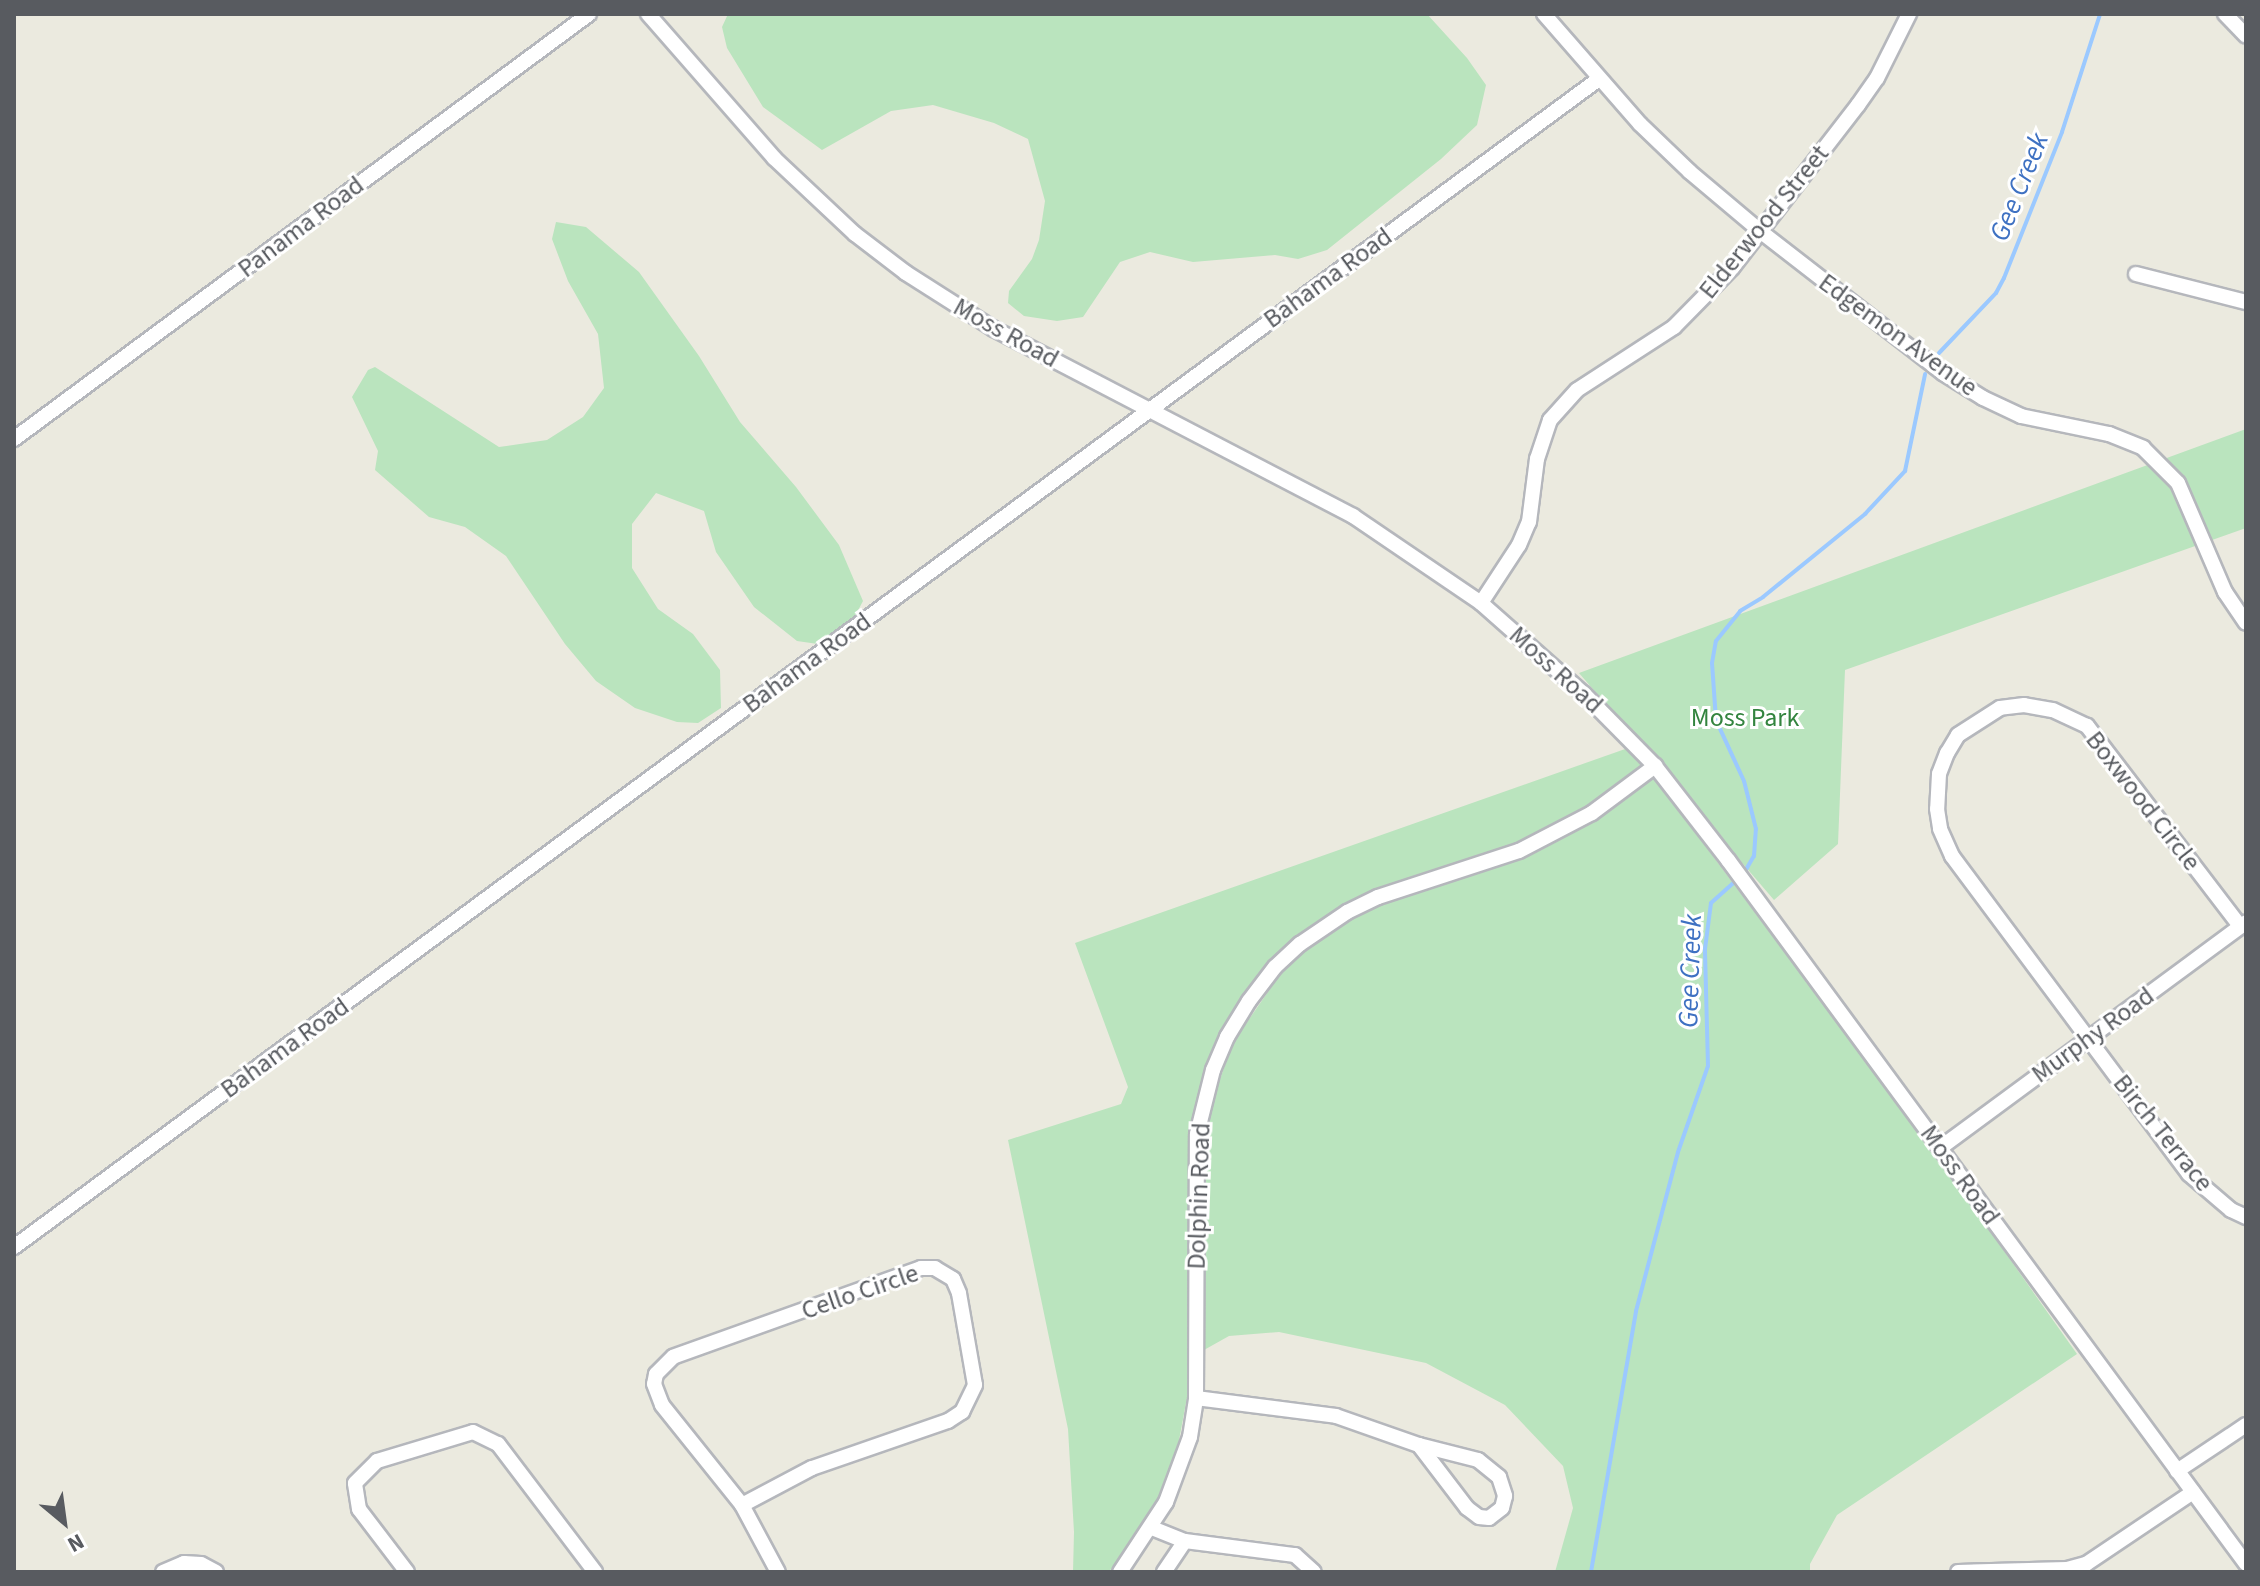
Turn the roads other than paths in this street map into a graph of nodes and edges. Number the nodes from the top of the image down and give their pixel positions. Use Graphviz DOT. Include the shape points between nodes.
graph roads {
  1 [pos="589,14"];
  2 [pos="648,14"];
  3 [pos="1544,14"];
  4 [pos="1909,14"];
  5 [pos="2225,14"];
  6 [pos="2246,36"];
  7 [pos="1599,79"];
  8 [pos="1760,231"];
  9 [pos="2136,274"];
  10 [pos="2246,302"];
  11 [pos="1150,410"];
  12 [pos="14,439"];
  13 [pos="1481,603"];
  14 [pos="2246,623"];
  15 [pos="1655,766"];
  16 [pos="2243,924"];
  17 [pos="2089,1038"];
  18 [pos="1940,1148"];
  19 [pos="2246,1217"];
  20 [pos="14,1247"];
  21 [pos="1196,1398"];
  22 [pos="2246,1425"];
  23 [pos="1419,1445"];
  24 [pos="2177,1471"];
  25 [pos="2193,1492"];
  26 [pos="742,1505"];
  27 [pos="1152,1528"];
  28 [pos="1185,1541"];
  29 [pos="2246,1564"];
  30 [pos="163,1572"];
  31 [pos="216,1572"];
  32 [pos="407,1572"];
  33 [pos="595,1572"];
  34 [pos="778,1572"];
  35 [pos="1120,1572"];
  36 [pos="1164,1572"];
  37 [pos="1314,1572"];
  38 [pos="1958,1572"];
  1 -- 12 [label="street, Panama Road"];
  2 -- 11 [label="street, Moss Road" via="774,158 855,234 956,307"];
  3 -- 7 [label="street, Edgemon Avenue"];
  4 -- 8 [label="street, Elderwood Street" via="1858,105"];
  5 -- 6 [label="street"];
  7 -- 8 [label="street, Edgemon Avenue" via="1650,134"];
  7 -- 11 [label="street, Bahama Road"];
  8 -- 13 [label="street, Elderwood Street" via="1674,327 1577,390 1550,420 1537,459 1529,522"];
  8 -- 14 [label="street, Edgemon Avenue" via="1983,398 2021,416 2109,434 2143,448 2178,483 2225,592"];
  9 -- 10 [label="street"];
  11 -- 13 [label="street, Moss Road" via="1353,516"];
  11 -- 20 [label="street, Bahama Road"];
  13 -- 15 [label="street, Moss Road" via="1584,694"];
  15 -- 18 [label="street, Moss Road"];
  15 -- 21 [label="street, Dolphin Road" via="1592,813 1519,851 1347,912 1300,944 1249,1001 1213,1070 1197,1134"];
  16 -- 17 [label="street, Murphy Road"];
  16 -- 17 [label="street, Boxwood Circle" via="2087,726 2067,715 2024,705 2000,708 1977,720 1958,735 1939,774 1940,829 1952,856"];
  17 -- 18 [label="street, Murphy Road"];
  17 -- 19 [label="street, Birch Terrace" via="2189,1174"];
  18 -- 24 [label="street, Moss Road"];
  21 -- 23 [label="street" via="1336,1416"];
  21 -- 27 [label="street, Dolphin Road" via="1181,1470"];
  22 -- 24 [label="street"];
  23 -- 23 [label="street" via="1467,1508 1489,1518 1502,1508 1505,1496 1489,1466"];
  24 -- 25 [label="street, Moss Road"];
  25 -- 29 [label="street, Moss Road"];
  25 -- 38 [label="street" via="2086,1564"];
  26 -- 26 [label="street, Cello Circle" via="662,1405 654,1384 663,1365 921,1268 935,1268 953,1279 975,1385 962,1412 812,1468"];
  26 -- 34 [label="street, Cello Circle"];
  27 -- 28 [label="street"];
  27 -- 35 [label="street, Dolphin Road"];
  28 -- 36 [label="street"];
  28 -- 37 [label="street" via="1295,1555"];
  30 -- 31 [label="street" via="184,1563"];
  32 -- 33 [label="street" via="359,1509 355,1483 377,1461 473,1432 498,1444"];
}
